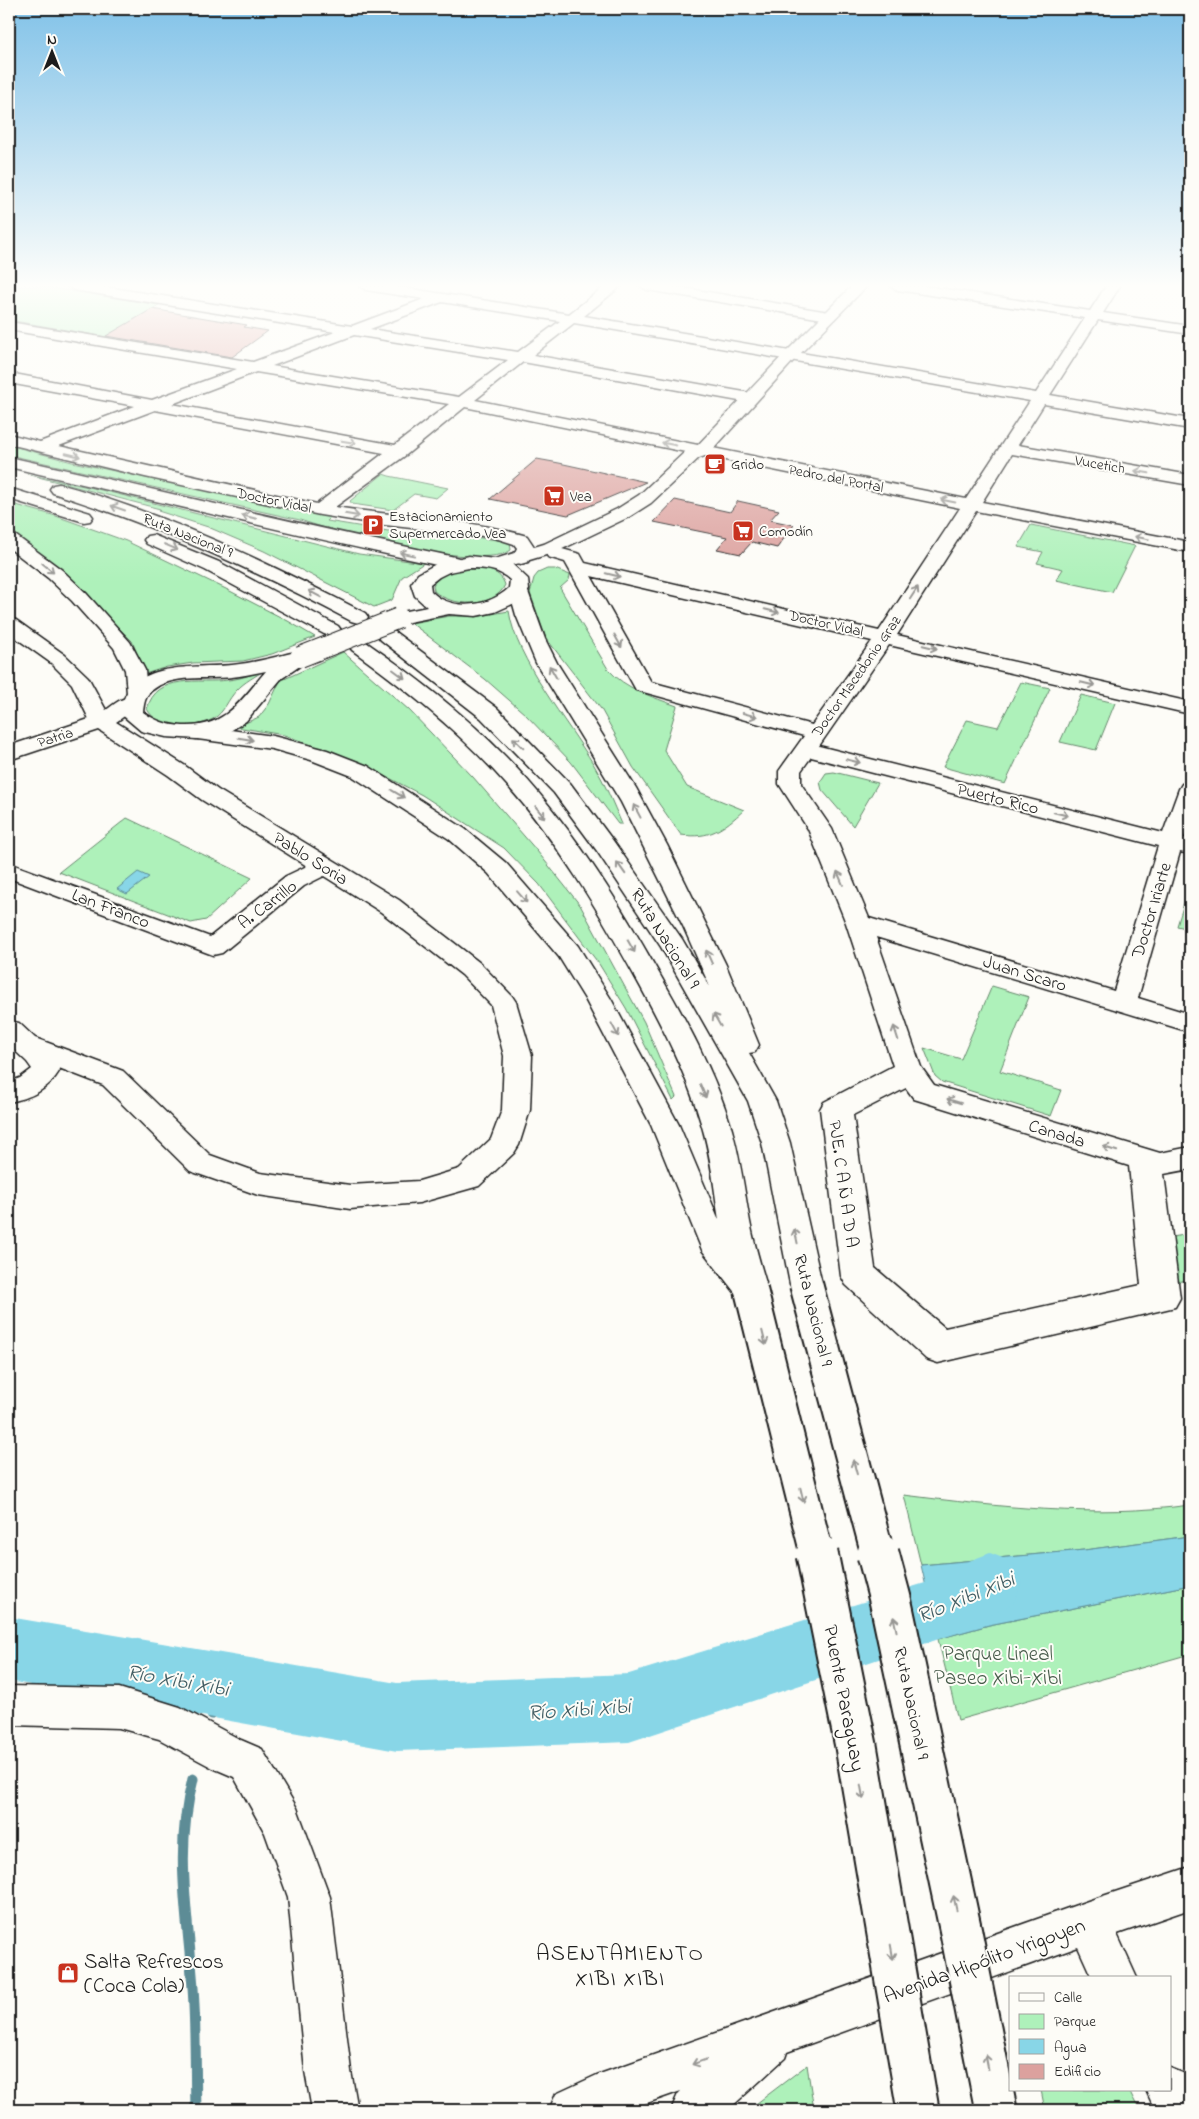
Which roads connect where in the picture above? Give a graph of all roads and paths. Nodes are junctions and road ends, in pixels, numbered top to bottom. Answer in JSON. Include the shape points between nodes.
{"nodes":[{"id":1,"x":45,"y":385,"type":"edge"},
{"id":2,"x":212,"y":385,"type":"edge"},
{"id":3,"x":359,"y":385,"type":"edge"},
{"id":4,"x":484,"y":385,"type":"edge"},
{"id":5,"x":676,"y":385,"type":"edge"},
{"id":6,"x":762,"y":385,"type":"edge"},
{"id":7,"x":957,"y":385,"type":"edge"},
{"id":8,"x":1047,"y":385,"type":"edge"},
{"id":9,"x":750,"y":398,"type":"junction"},
{"id":10,"x":1038,"y":399,"type":"junction"},
{"id":11,"x":462,"y":402,"type":"junction"},
{"id":12,"x":155,"y":406,"type":"junction"},
{"id":13,"x":1190,"y":424,"type":"edge"},
{"id":14,"x":9,"y":440,"type":"edge"},
{"id":15,"x":41,"y":447,"type":"junction"},
{"id":16,"x":1009,"y":448,"type":"junction"},
{"id":17,"x":400,"y":451,"type":"junction"},
{"id":18,"x":702,"y":451,"type":"junction"},
{"id":19,"x":9,"y":462,"type":"edge"},
{"id":20,"x":9,"y":475,"type":"edge"},
{"id":21,"x":1190,"y":480,"type":"edge"},
{"id":22,"x":9,"y":493,"type":"edge"},
{"id":23,"x":971,"y":505,"type":"junction"},
{"id":24,"x":320,"y":510,"type":"junction"},
{"id":25,"x":98,"y":521,"type":"dead end"},
{"id":26,"x":125,"y":530,"type":"dead end"},
{"id":27,"x":9,"y":539,"type":"edge"},
{"id":28,"x":1190,"y":547,"type":"edge"},
{"id":29,"x":555,"y":553,"type":"junction"},
{"id":30,"x":521,"y":558,"type":"junction"},
{"id":31,"x":455,"y":563,"type":"junction"},
{"id":32,"x":496,"y":564,"type":"junction"},
{"id":33,"x":578,"y":567,"type":"junction"},
{"id":34,"x":519,"y":584,"type":"junction"},
{"id":35,"x":421,"y":586,"type":"junction"},
{"id":36,"x":452,"y":608,"type":"junction"},
{"id":37,"x":358,"y":617,"type":"dead end"},
{"id":38,"x":9,"y":624,"type":"edge"},
{"id":39,"x":393,"y":627,"type":"junction"},
{"id":40,"x":331,"y":630,"type":"dead end"},
{"id":41,"x":885,"y":637,"type":"junction"},
{"id":42,"x":359,"y":646,"type":"dead end"},
{"id":43,"x":300,"y":657,"type":"junction"},
{"id":44,"x":134,"y":698,"type":"junction"},
{"id":45,"x":1190,"y":708,"type":"edge"},
{"id":46,"x":101,"y":722,"type":"junction"},
{"id":47,"x":166,"y":731,"type":"junction"},
{"id":48,"x":198,"y":733,"type":"junction"},
{"id":49,"x":811,"y":741,"type":"junction"},
{"id":50,"x":12,"y":751,"type":"edge"},
{"id":51,"x":1190,"y":789,"type":"edge"},
{"id":52,"x":1181,"y":845,"type":"edge"},
{"id":53,"x":324,"y":867,"type":"junction"},
{"id":54,"x":9,"y":870,"type":"edge"},
{"id":55,"x":859,"y":923,"type":"junction"},
{"id":56,"x":213,"y":947,"type":"joint"},
{"id":57,"x":1123,"y":1003,"type":"junction"},
{"id":58,"x":1190,"y":1023,"type":"edge"},
{"id":59,"x":18,"y":1038,"type":"edge"},
{"id":60,"x":9,"y":1092,"type":"edge"},
{"id":61,"x":924,"y":1092,"type":"joint"},
{"id":62,"x":762,"y":1101,"type":"junction"},
{"id":63,"x":1190,"y":1158,"type":"edge"},
{"id":64,"x":1148,"y":1165,"type":"joint"},
{"id":65,"x":751,"y":1290,"type":"junction"},
{"id":66,"x":9,"y":1705,"type":"edge"},
{"id":67,"x":1190,"y":1888,"type":"edge"},
{"id":68,"x":1088,"y":1922,"type":"junction"},
{"id":69,"x":1114,"y":1976,"type":"edge"},
{"id":70,"x":778,"y":2034,"type":"junction"},
{"id":71,"x":1170,"y":2092,"type":"edge"},
{"id":72,"x":335,"y":2110,"type":"edge"},
{"id":73,"x":572,"y":2110,"type":"edge"},
{"id":74,"x":694,"y":2110,"type":"edge"},
{"id":75,"x":918,"y":2110,"type":"edge"},
{"id":76,"x":996,"y":2110,"type":"edge"},
{"id":77,"x":1179,"y":2110,"type":"edge"}],
"edges":[{"from":1,"to":12,"type":"main road"},
{"from":2,"to":12,"type":"main road"},
{"from":3,"to":11,"type":"main road","name":"Pedro del Portal"},
{"from":4,"to":11,"type":"main road"},
{"from":5,"to":9,"type":"main road"},
{"from":6,"to":9,"type":"main road"},
{"from":7,"to":10,"type":"main road"},
{"from":8,"to":10,"type":"main road","name":"Doctor Macedonio Graz"},
{"from":9,"to":18,"type":"main road"},
{"from":10,"to":13,"type":"main road"},
{"from":10,"to":16,"type":"main road","name":"Doctor Macedonio Graz"},
{"from":11,"to":17,"type":"main road"},
{"from":18,"to":11,"type":"main road","name":"Pedro del Portal","one_way":true},
{"from":12,"to":15,"type":"main road"},
{"from":12,"to":17,"type":"main road","one_way":true},
{"from":14,"to":15,"type":"main road","name":"Doctor Vidal"},
{"from":15,"to":24,"type":"main road","name":"Doctor Vidal","one_way":true},
{"from":21,"to":16,"type":"main road","name":"Vucetich","one_way":true},
{"from":16,"to":23,"type":"main road","name":"Doctor Macedonio Graz"},
{"from":17,"to":24,"type":"main road"},
{"from":23,"to":18,"type":"main road","name":"Pedro del Portal","one_way":true},
{"from":18,"to":29,"type":"main road","via":[[703,456],[660,500]]},
{"from":18,"to":30,"type":"main road","via":[[693,454],[645,500],[550,548]]},
{"from":31,"to":19,"type":"main road","one_way":true},
{"from":37,"to":20,"type":"main road","name":"Ruta Nacional 9","one_way":true,"via":[[235,554],[185,533],[119,508]]},
{"from":22,"to":25,"type":"main road"},
{"from":28,"to":23,"type":"main road","name":"Pedro del Portal","one_way":true},
{"from":41,"to":23,"type":"main road","name":"Doctor Macedonio Graz","one_way":true},
{"from":24,"to":30,"type":"main road","name":"Doctor Vidal","one_way":true,"via":[[376,520],[494,532],[520,540],[526,548]]},
{"from":26,"to":40,"type":"main road","name":"Ruta Nacional 9","one_way":true,"via":[[212,566]]},
{"from":27,"to":44,"type":"main road","one_way":true,"via":[[79,597],[123,646],[135,670]]},
{"from":29,"to":33,"type":"main road","name":"Doctor Vidal","via":[[573,558]]},
{"from":29,"to":34,"type":"main road"},
{"from":30,"to":32,"type":"main road"},
{"from":31,"to":32,"type":"main road"},
{"from":31,"to":35,"type":"main road","via":[[431,572]]},
{"from":32,"to":34,"type":"main road","via":[[515,573]]},
{"from":33,"to":41,"type":"main road","name":"Doctor Vidal","one_way":true},
{"from":33,"to":49,"type":"main road","name":"Puerto Rico","one_way":true,"via":[[643,686]]},
{"from":34,"to":36,"type":"main road","via":[[505,602],[494,606]]},
{"from":62,"to":34,"type":"main road","one_way":true,"via":[[734,1013],[701,938],[618,775],[534,640]]},
{"from":35,"to":36,"type":"main road","via":[[429,600]]},
{"from":35,"to":39,"type":"main road"},
{"from":36,"to":39,"type":"main road"},
{"from":38,"to":46,"type":"main road","via":[[58,659],[81,681]]},
{"from":39,"to":43,"type":"main road","bridge":true},
{"from":62,"to":39,"type":"main road","name":"Ruta Nacional 9","one_way":true,"via":[[673,945],[562,788],[489,713]]},
{"from":41,"to":45,"type":"main road","name":"Doctor Vidal","one_way":true},
{"from":41,"to":49,"type":"main road","name":"Doctor Macedonio Graz"},
{"from":42,"to":65,"type":"main road","name":"Ruta Nacional 9","one_way":true,"via":[[429,699],[514,779],[565,843],[612,911],[679,1036],[712,1111]]},
{"from":43,"to":44,"type":"main road","name":"Patria","via":[[230,671],[162,677],[150,682]]},
{"from":43,"to":48,"type":"main road","via":[[274,675],[238,716],[219,728]]},
{"from":44,"to":46,"type":"main road","name":"Patria"},
{"from":44,"to":47,"type":"main road","via":[[132,714],[149,726]]},
{"from":46,"to":47,"type":"main road"},
{"from":46,"to":50,"type":"main road","name":"Patria"},
{"from":46,"to":53,"type":"main road","name":"Pablo Soria"},
{"from":47,"to":48,"type":"main road"},
{"from":48,"to":65,"type":"main road","one_way":true,"via":[[273,743],[319,755],[360,771],[457,834],[497,868],[569,952],[598,999],[665,1125],[713,1241]]},
{"from":49,"to":52,"type":"main road","name":"Puerto Rico","one_way":true},
{"from":55,"to":49,"type":"main road","name":"Doctor Macedonio Graz","one_way":true,"via":[[820,830],[790,784],[790,771]]},
{"from":51,"to":52,"type":"main road","name":"Doctor Iriarte"},
{"from":52,"to":57,"type":"main road","name":"Doctor Iriarte"},
{"from":53,"to":56,"type":"main road","name":"A. Carrillo","via":[[295,881]]},
{"from":53,"to":59,"type":"main road","name":"Pablo Soria","via":[[390,906],[471,969],[502,1002],[518,1056],[516,1110],[504,1145],[469,1178],[419,1192],[350,1197],[258,1184],[200,1163],[113,1078]]},
{"from":54,"to":56,"type":"main road","name":"Lan Franco"},
{"from":55,"to":57,"type":"main road","name":"Juan Scaro"},
{"from":61,"to":55,"type":"main road","name":"Doctor Macedonio Graz","one_way":true,"via":[[908,1070]]},
{"from":57,"to":58,"type":"main road","name":"Juan Scaro"},
{"from":59,"to":60,"type":"main road","via":[[37,1055],[46,1070],[30,1086]]},
{"from":63,"to":61,"type":"main road","name":"Canada","one_way":true,"via":[[1160,1164]]},
{"from":76,"to":62,"type":"main road","name":"Ruta Nacional 9","one_way":true,"bridge":true,"via":[[890,1599],[806,1284],[776,1143]]},
{"from":64,"to":64,"type":"main road","name":"PJE. C A Ñ A D A","via":[[1164,1298],[938,1349],[857,1276],[834,1109],[904,1072],[907,1075],[838,1110],[860,1274],[940,1343],[1158,1294],[1144,1165]]},
{"from":65,"to":75,"type":"main road","name":"Puente Paraguay","one_way":true,"bridge":true,"via":[[832,1625]]},
{"from":66,"to":72,"type":"main road","via":[[119,1708],[166,1721],[248,1763],[282,1823],[310,1897]]},
{"from":67,"to":68,"type":"main road","name":"Avenida Hipólito Yrigoyen"},
{"from":68,"to":69,"type":"main road"},
{"from":68,"to":70,"type":"main road","name":"Avenida Hipólito Yrigoyen"},
{"from":70,"to":73,"type":"main road","name":"Avenida Hipólito Yrigoyen","one_way":true,"via":[[597,2098]]},
{"from":70,"to":74,"type":"main road"},
{"from":71,"to":77,"type":"main road"}]}
